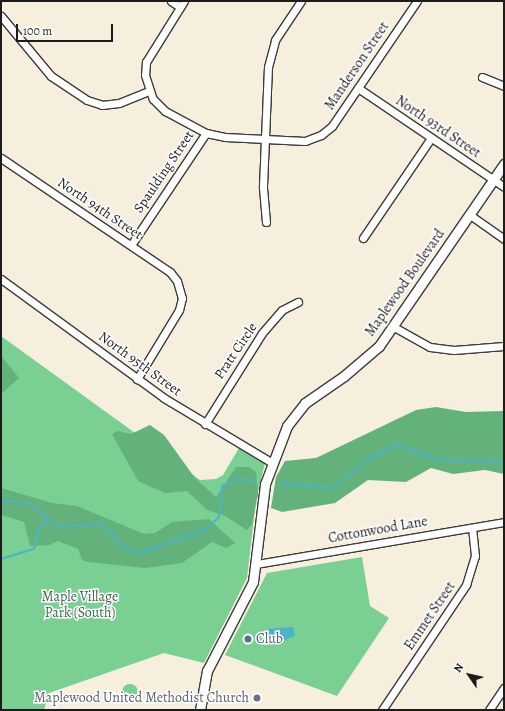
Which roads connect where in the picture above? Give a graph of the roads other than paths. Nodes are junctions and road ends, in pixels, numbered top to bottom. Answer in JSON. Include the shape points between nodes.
{"nodes":[{"id":1,"x":171,"y":1,"type":"edge"},
{"id":2,"x":301,"y":1,"type":"edge"},
{"id":3,"x":417,"y":1,"type":"edge"},
{"id":4,"x":182,"y":4,"type":"edge"},
{"id":5,"x":1,"y":16,"type":"edge"},
{"id":6,"x":482,"y":77,"type":"dead end"},
{"id":7,"x":504,"y":86,"type":"edge"},
{"id":8,"x":358,"y":88,"type":"junction"},
{"id":9,"x":148,"y":91,"type":"junction"},
{"id":10,"x":206,"y":133,"type":"junction"},
{"id":11,"x":431,"y":138,"type":"junction"},
{"id":12,"x":265,"y":139,"type":"junction"},
{"id":13,"x":1,"y":158,"type":"edge"},
{"id":14,"x":504,"y":164,"type":"edge"},
{"id":15,"x":493,"y":180,"type":"junction"},
{"id":16,"x":504,"y":187,"type":"edge"},
{"id":17,"x":470,"y":215,"type":"junction"},
{"id":18,"x":266,"y":222,"type":"dead end"},
{"id":19,"x":363,"y":238,"type":"dead end"},
{"id":20,"x":504,"y":239,"type":"edge"},
{"id":21,"x":131,"y":245,"type":"junction"},
{"id":22,"x":1,"y":279,"type":"edge"},
{"id":23,"x":298,"y":302,"type":"dead end"},
{"id":24,"x":394,"y":327,"type":"junction"},
{"id":25,"x":504,"y":346,"type":"edge"},
{"id":26,"x":137,"y":379,"type":"junction"},
{"id":27,"x":205,"y":424,"type":"junction"},
{"id":28,"x":271,"y":462,"type":"junction"},
{"id":29,"x":504,"y":522,"type":"edge"},
{"id":30,"x":472,"y":528,"type":"junction"},
{"id":31,"x":256,"y":564,"type":"junction"},
{"id":32,"x":504,"y":688,"type":"edge"},
{"id":33,"x":200,"y":710,"type":"edge"},
{"id":34,"x":382,"y":710,"type":"edge"},
{"id":35,"x":490,"y":710,"type":"edge"}],
"edges":[{"from":1,"to":4,"type":"street"},
{"from":2,"to":12,"type":"street","via":[[271,52]]},
{"from":3,"to":8,"type":"street","name":"Manderson Street"},
{"from":4,"to":9,"type":"street","via":[[147,58],[145,75]]},
{"from":5,"to":9,"type":"street","via":[[51,76],[87,100],[102,105],[119,103]]},
{"from":6,"to":7,"type":"street"},
{"from":8,"to":11,"type":"street","name":"North 93rd Street"},
{"from":8,"to":12,"type":"street","name":"Manderson Street","via":[[332,126],[314,139]]},
{"from":9,"to":10,"type":"street","via":[[165,111]]},
{"from":10,"to":12,"type":"street"},
{"from":10,"to":21,"type":"street","name":"Spaulding Street"},
{"from":11,"to":15,"type":"street","name":"North 93rd Street"},
{"from":11,"to":19,"type":"street"},
{"from":12,"to":18,"type":"street"},
{"from":13,"to":21,"type":"street","name":"North 94th Street"},
{"from":14,"to":15,"type":"street","name":"Maplewood Boulevard"},
{"from":15,"to":16,"type":"street","name":"North 93rd Street"},
{"from":15,"to":17,"type":"street","name":"Maplewood Boulevard"},
{"from":17,"to":20,"type":"street"},
{"from":17,"to":24,"type":"street","name":"Maplewood Boulevard"},
{"from":21,"to":26,"type":"street","name":"North 94th Street","via":[[170,272],[180,286],[179,310]]},
{"from":22,"to":26,"type":"street","name":"North 95th Street"},
{"from":23,"to":27,"type":"street","name":"Pratt Circle","via":[[282,310],[262,333]]},
{"from":24,"to":25,"type":"street","via":[[420,343],[443,349]]},
{"from":24,"to":28,"type":"street","name":"Maplewood Boulevard","via":[[362,363],[300,408]]},
{"from":26,"to":27,"type":"street","name":"North 95th Street"},
{"from":27,"to":28,"type":"street","name":"North 95th Street"},
{"from":28,"to":31,"type":"street","name":"Maplewood Boulevard","via":[[262,498]]},
{"from":29,"to":30,"type":"street","name":"Cottonwood Lane"},
{"from":30,"to":31,"type":"street","name":"Cottonwood Lane"},
{"from":30,"to":34,"type":"street","name":"Emmet Street","via":[[475,556],[466,585]]},
{"from":31,"to":33,"type":"street","name":"Maplewood Boulevard","via":[[249,592],[207,671]]},
{"from":32,"to":35,"type":"street"}]}
